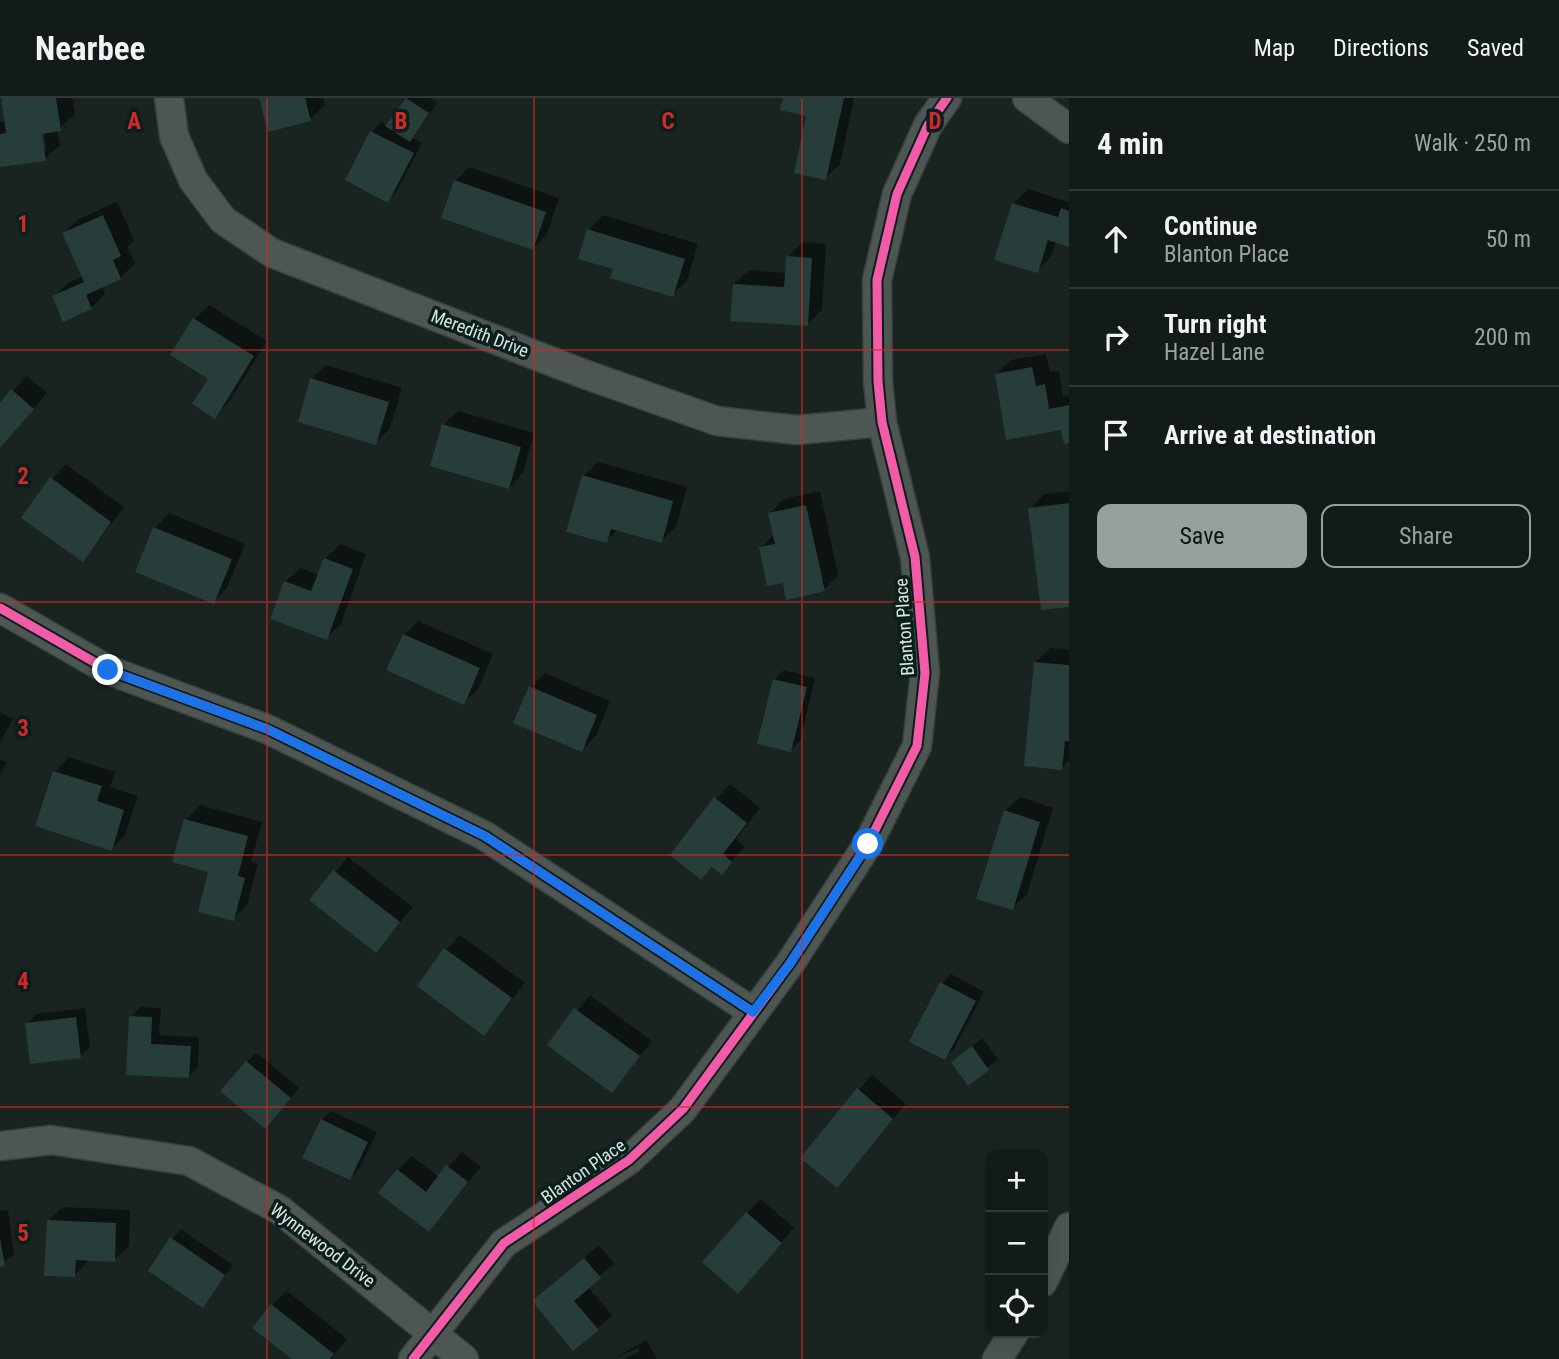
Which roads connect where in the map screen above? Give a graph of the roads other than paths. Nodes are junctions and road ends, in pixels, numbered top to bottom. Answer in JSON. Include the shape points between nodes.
{"nodes":[{"id":1,"x":169,"y":98,"type":"edge"},
{"id":2,"x":947,"y":98,"type":"edge"},
{"id":3,"x":1027,"y":98,"type":"edge"},
{"id":4,"x":1069,"y":129,"type":"edge"},
{"id":5,"x":882,"y":422,"type":"junction"},
{"id":6,"x":0,"y":608,"type":"edge"},
{"id":7,"x":753,"y":1012,"type":"junction"},
{"id":8,"x":0,"y":1146,"type":"edge"},
{"id":9,"x":1069,"y":1227,"type":"edge"},
{"id":10,"x":1046,"y":1275,"type":"edge"},
{"id":11,"x":435,"y":1333,"type":"junction"},
{"id":12,"x":1011,"y":1338,"type":"edge"},
{"id":13,"x":413,"y":1359,"type":"edge"},
{"id":14,"x":464,"y":1359,"type":"edge"},
{"id":15,"x":997,"y":1359,"type":"edge"}],
"edges":[{"from":1,"to":5,"type":"street","name":"Meredith Drive","via":[[174,136],[193,180],[223,220],[272,253],[717,421],[797,430]]},
{"from":2,"to":5,"type":"street","name":"Blanton Place","via":[[928,125],[897,194],[877,281]]},
{"from":3,"to":4,"type":"street"},
{"from":5,"to":7,"type":"street","name":"Blanton Place","via":[[915,557],[925,673],[917,746],[868,844]]},
{"from":6,"to":7,"type":"street","via":[[108,670],[267,729],[485,836]]},
{"from":7,"to":11,"type":"street","name":"Blanton Place","via":[[683,1109],[629,1160],[504,1243]]},
{"from":8,"to":11,"type":"street","name":"Wynnewood Drive","via":[[51,1140],[189,1161],[280,1210]]},
{"from":9,"to":10,"type":"street"},
{"from":11,"to":13,"type":"street","name":"Blanton Place"},
{"from":11,"to":14,"type":"street","name":"Wynnewood Drive"},
{"from":12,"to":15,"type":"street"}]}
